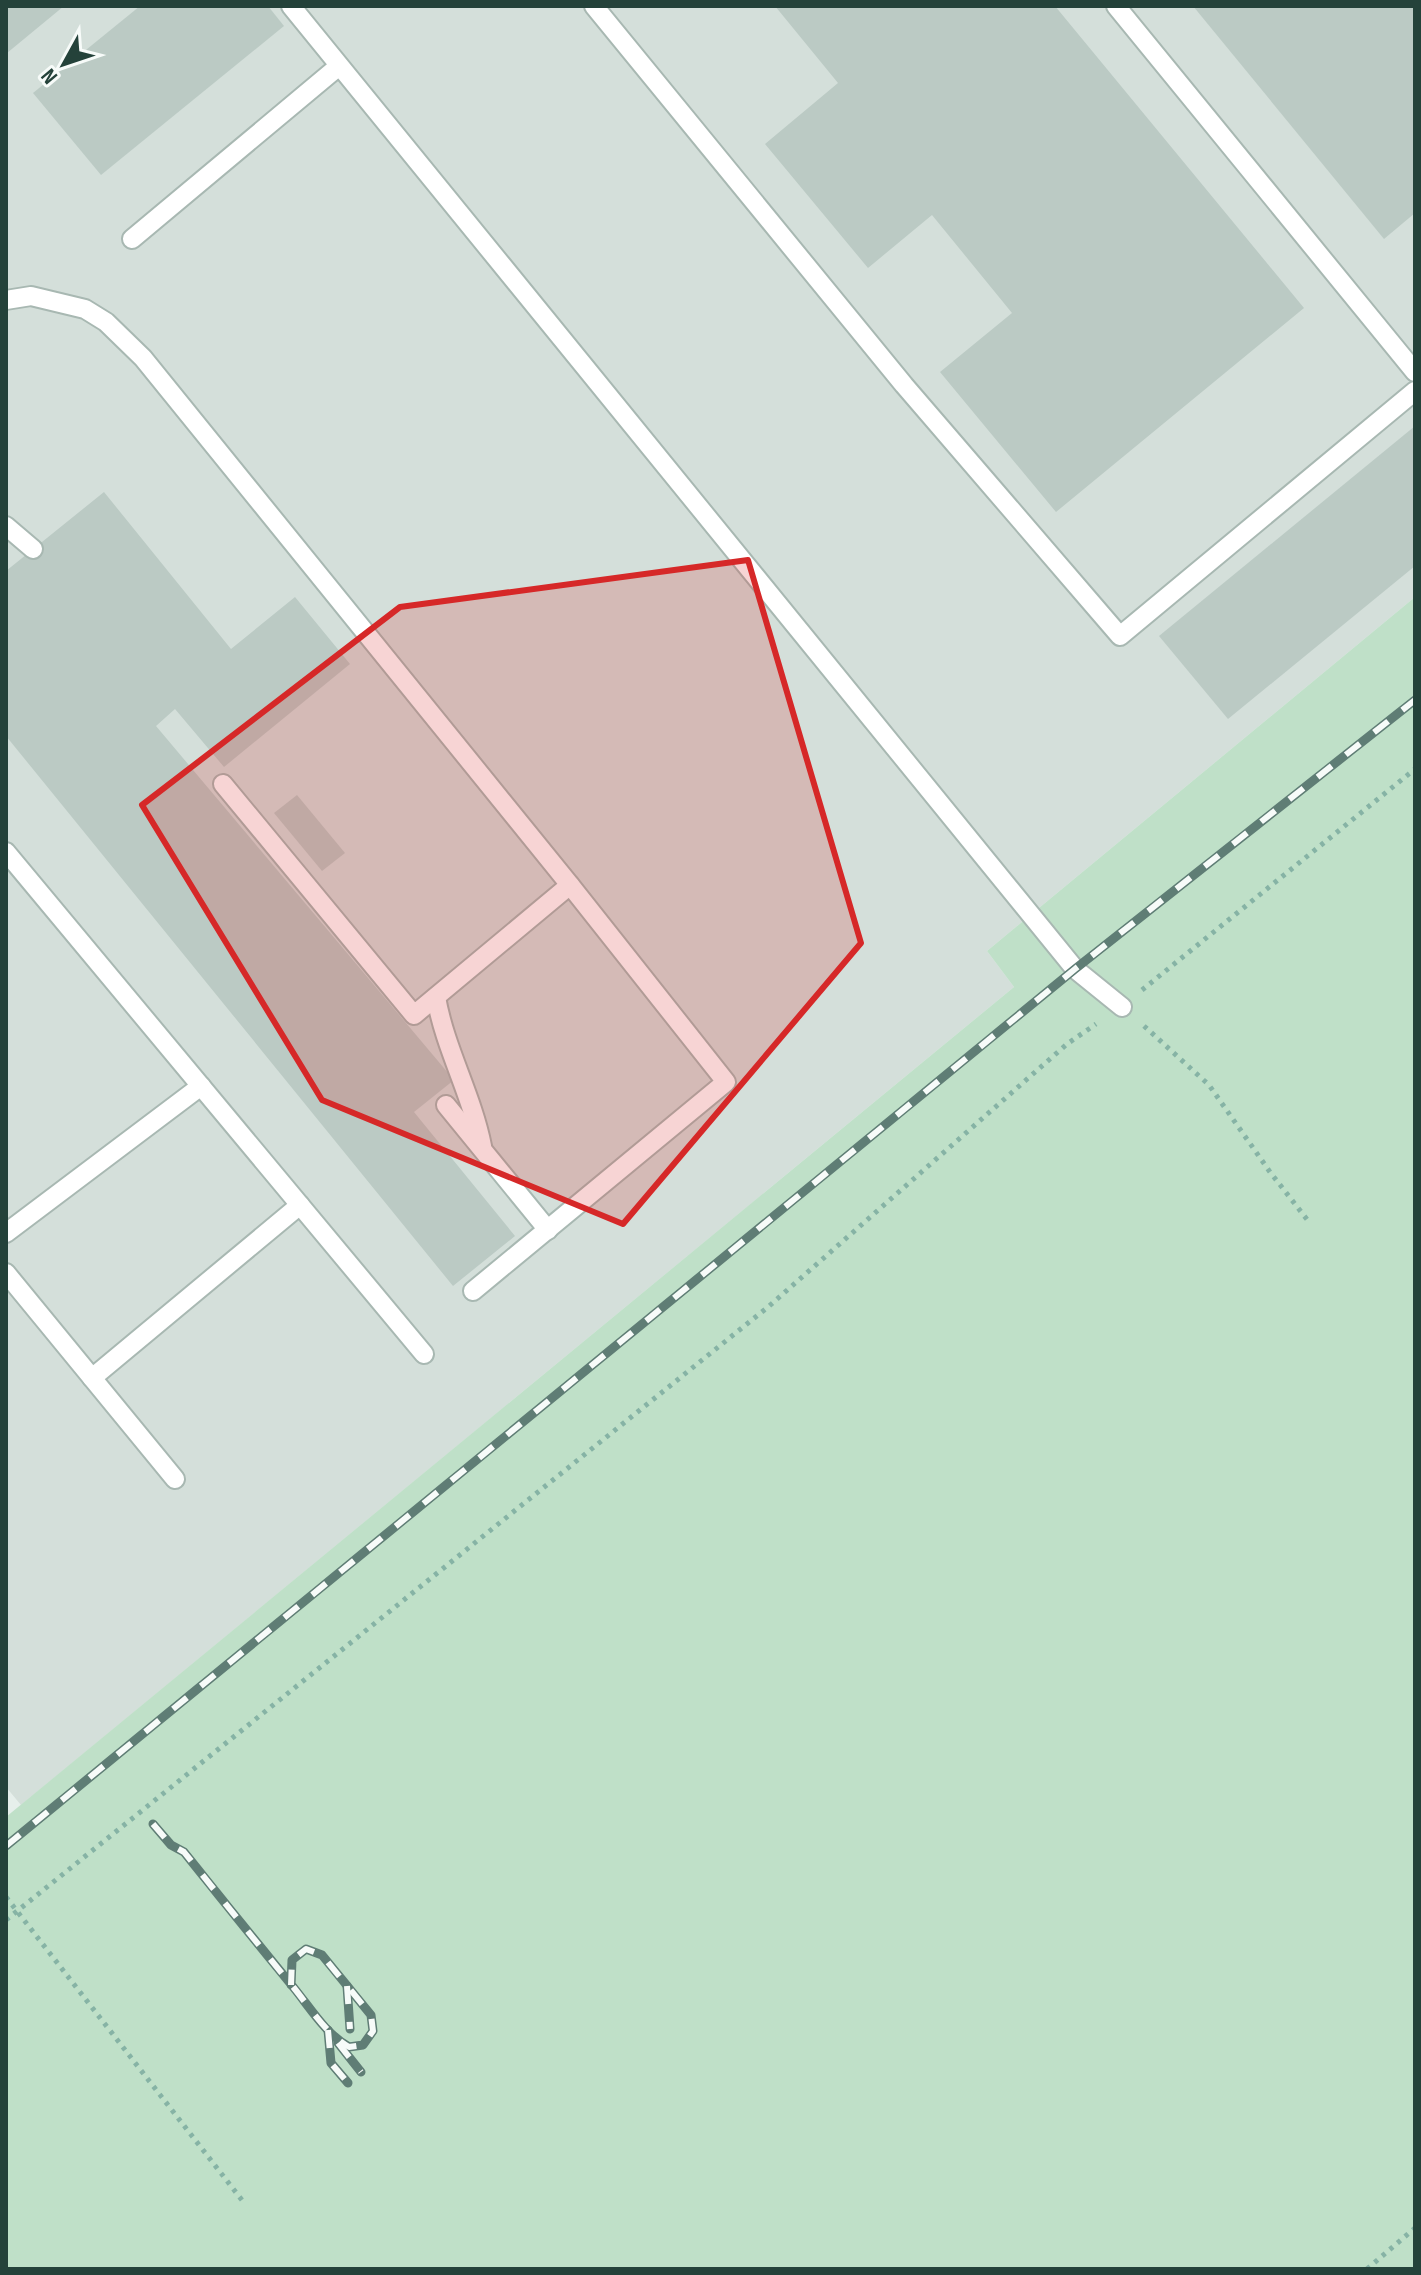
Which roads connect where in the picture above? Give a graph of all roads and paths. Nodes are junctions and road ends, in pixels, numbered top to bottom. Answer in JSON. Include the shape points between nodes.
{"nodes":[{"id":1,"x":291,"y":6,"type":"edge"},
{"id":2,"x":594,"y":6,"type":"edge"},
{"id":3,"x":1116,"y":6,"type":"edge"},
{"id":4,"x":339,"y":66,"type":"junction"},
{"id":5,"x":132,"y":239,"type":"dead end"},
{"id":6,"x":6,"y":300,"type":"edge"},
{"id":7,"x":1415,"y":372,"type":"edge"},
{"id":8,"x":1415,"y":391,"type":"edge"},
{"id":9,"x":6,"y":526,"type":"edge"},
{"id":10,"x":33,"y":549,"type":"dead end"},
{"id":11,"x":1415,"y":769,"type":"edge"},
{"id":12,"x":223,"y":784,"type":"dead end"},
{"id":13,"x":6,"y":852,"type":"edge"},
{"id":14,"x":570,"y":885,"type":"junction"},
{"id":15,"x":436,"y":997,"type":"junction"},
{"id":16,"x":1122,"y":1007,"type":"junction"},
{"id":17,"x":201,"y":1086,"type":"junction"},
{"id":18,"x":446,"y":1105,"type":"dead end"},
{"id":19,"x":482,"y":1149,"type":"junction"},
{"id":20,"x":300,"y":1205,"type":"junction"},
{"id":21,"x":1309,"y":1222,"type":"dead end"},
{"id":22,"x":548,"y":1230,"type":"junction"},
{"id":23,"x":6,"y":1233,"type":"edge"},
{"id":24,"x":6,"y":1273,"type":"edge"},
{"id":25,"x":473,"y":1291,"type":"dead end"},
{"id":26,"x":424,"y":1354,"type":"dead end"},
{"id":27,"x":92,"y":1378,"type":"junction"},
{"id":28,"x":175,"y":1479,"type":"dead end"},
{"id":29,"x":6,"y":1897,"type":"edge"},
{"id":30,"x":17,"y":1911,"type":"junction"},
{"id":31,"x":6,"y":1920,"type":"edge"},
{"id":32,"x":245,"y":2204,"type":"dead end"},
{"id":33,"x":1415,"y":2228,"type":"edge"},
{"id":34,"x":1367,"y":2269,"type":"edge"}],
"edges":[{"from":1,"to":4,"type":"lane"},
{"from":2,"to":8,"type":"lane","via":[[904,385],[1120,636]]},
{"from":3,"to":7,"type":"lane"},
{"from":4,"to":5,"type":"lane"},
{"from":4,"to":16,"type":"lane","via":[[1075,969]]},
{"from":6,"to":14,"type":"lane","via":[[31,296],[85,309],[143,358]]},
{"from":9,"to":10,"type":"lane"},
{"from":11,"to":16,"type":"path"},
{"from":12,"to":15,"type":"lane","via":[[414,1015]]},
{"from":13,"to":17,"type":"lane"},
{"from":14,"to":15,"type":"lane"},
{"from":14,"to":22,"type":"lane","via":[[726,1082]]},
{"from":15,"to":19,"type":"lane","via":[[442,1031],[475,1115]]},
{"from":16,"to":21,"type":"path","via":[[1209,1085]]},
{"from":16,"to":30,"type":"path","via":[[1067,1044],[755,1317]]},
{"from":17,"to":20,"type":"lane"},
{"from":17,"to":23,"type":"lane"},
{"from":18,"to":19,"type":"lane"},
{"from":19,"to":22,"type":"lane"},
{"from":20,"to":26,"type":"lane"},
{"from":20,"to":27,"type":"lane"},
{"from":22,"to":25,"type":"lane"},
{"from":24,"to":27,"type":"lane"},
{"from":27,"to":28,"type":"lane"},
{"from":29,"to":30,"type":"path"},
{"from":30,"to":31,"type":"path"},
{"from":30,"to":32,"type":"path"},
{"from":33,"to":34,"type":"path"}]}
